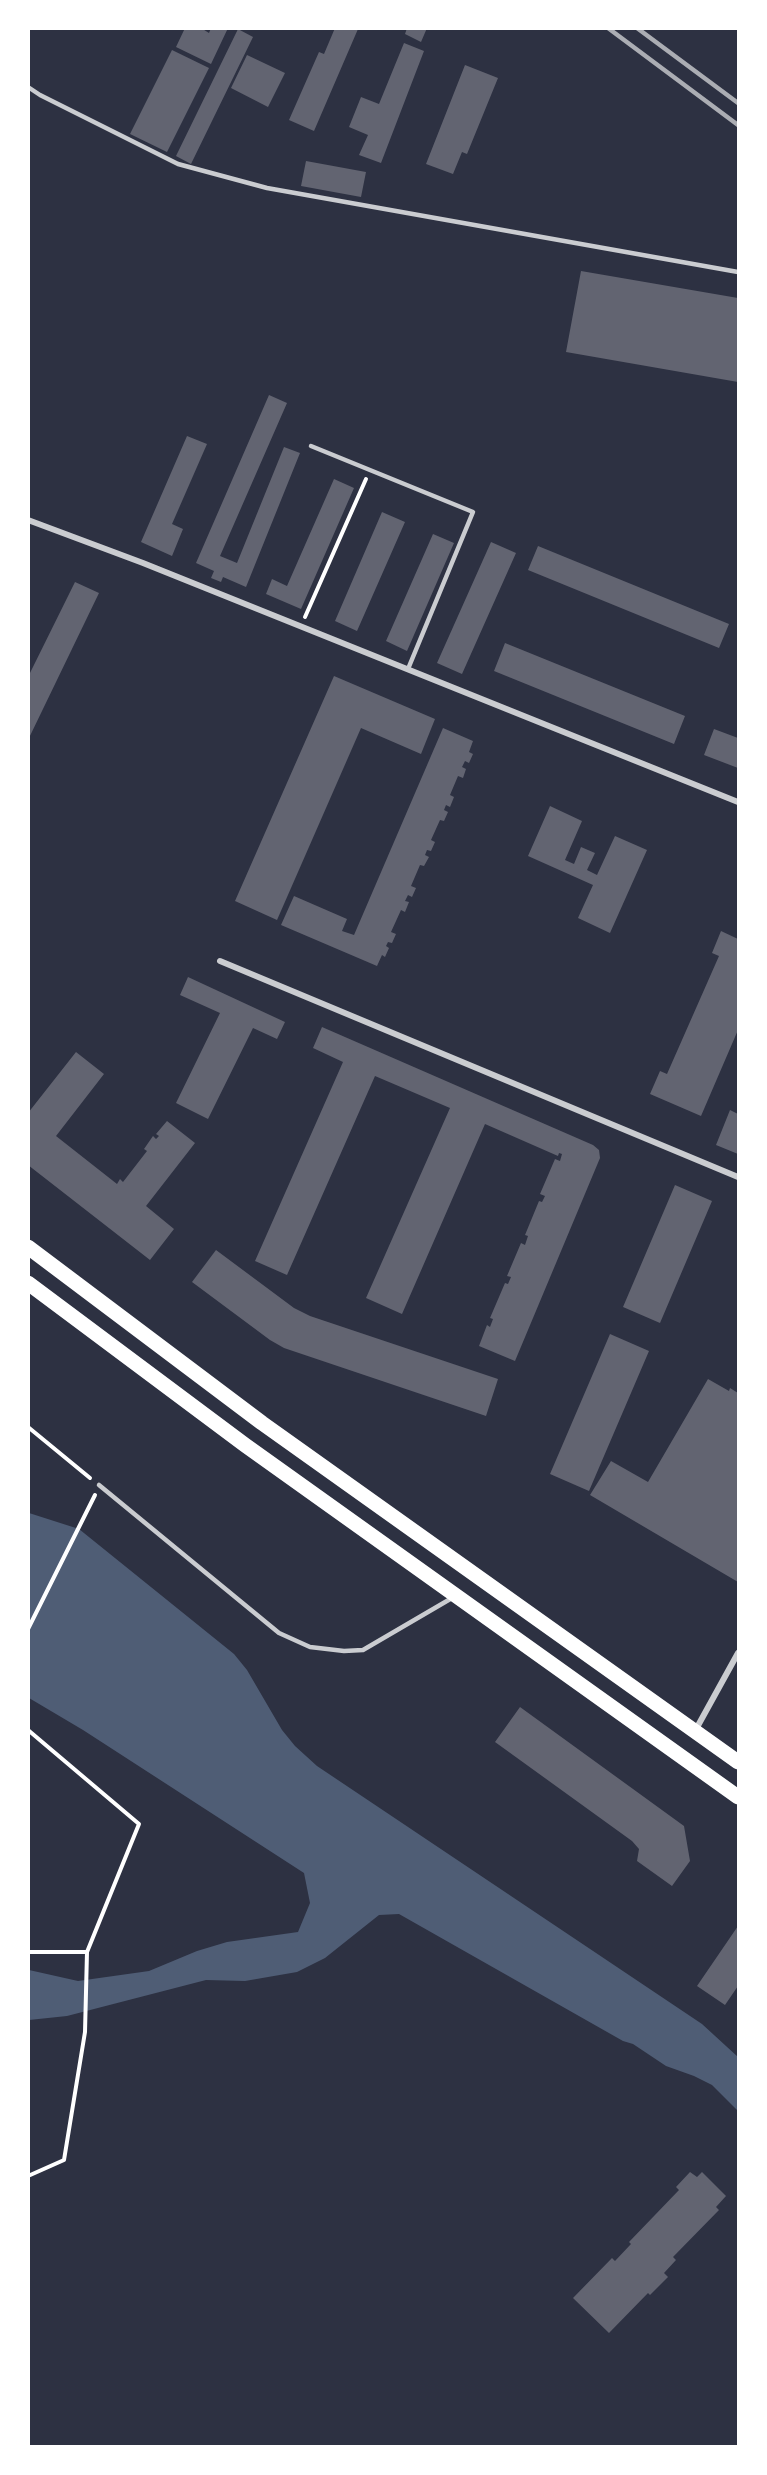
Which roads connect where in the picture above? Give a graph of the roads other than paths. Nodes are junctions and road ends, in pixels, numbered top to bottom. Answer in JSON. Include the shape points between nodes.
{"nodes":[{"id":1,"x":28,"y":87,"type":"edge"},
{"id":2,"x":738,"y":272,"type":"edge"},
{"id":3,"x":311,"y":446,"type":"dead end"},
{"id":4,"x":28,"y":520,"type":"edge"},
{"id":5,"x":408,"y":669,"type":"junction"},
{"id":6,"x":738,"y":802,"type":"edge"},
{"id":7,"x":220,"y":961,"type":"dead end"},
{"id":8,"x":738,"y":1177,"type":"edge"},
{"id":9,"x":28,"y":1247,"type":"edge"},
{"id":10,"x":28,"y":1282,"type":"edge"},
{"id":11,"x":99,"y":1485,"type":"road end"},
{"id":12,"x":457,"y":1596,"type":"junction"},
{"id":13,"x":738,"y":1653,"type":"edge"},
{"id":14,"x":694,"y":1731,"type":"junction"},
{"id":15,"x":738,"y":1762,"type":"edge"},
{"id":16,"x":738,"y":1797,"type":"edge"}],
"edges":[{"from":1,"to":2,"type":"lane","via":[[178,164],[267,188]]},
{"from":3,"to":5,"type":"lane","via":[[473,512]]},
{"from":4,"to":5,"type":"street"},
{"from":5,"to":6,"type":"street"},
{"from":7,"to":8,"type":"street"},
{"from":9,"to":14,"type":"main road","via":[[262,1423]]},
{"from":10,"to":12,"type":"main road","via":[[245,1445]]},
{"from":11,"to":12,"type":"lane","via":[[279,1633],[310,1647],[344,1652],[363,1650]]},
{"from":12,"to":16,"type":"main road"},
{"from":13,"to":14,"type":"street"},
{"from":14,"to":15,"type":"main road"}]}
